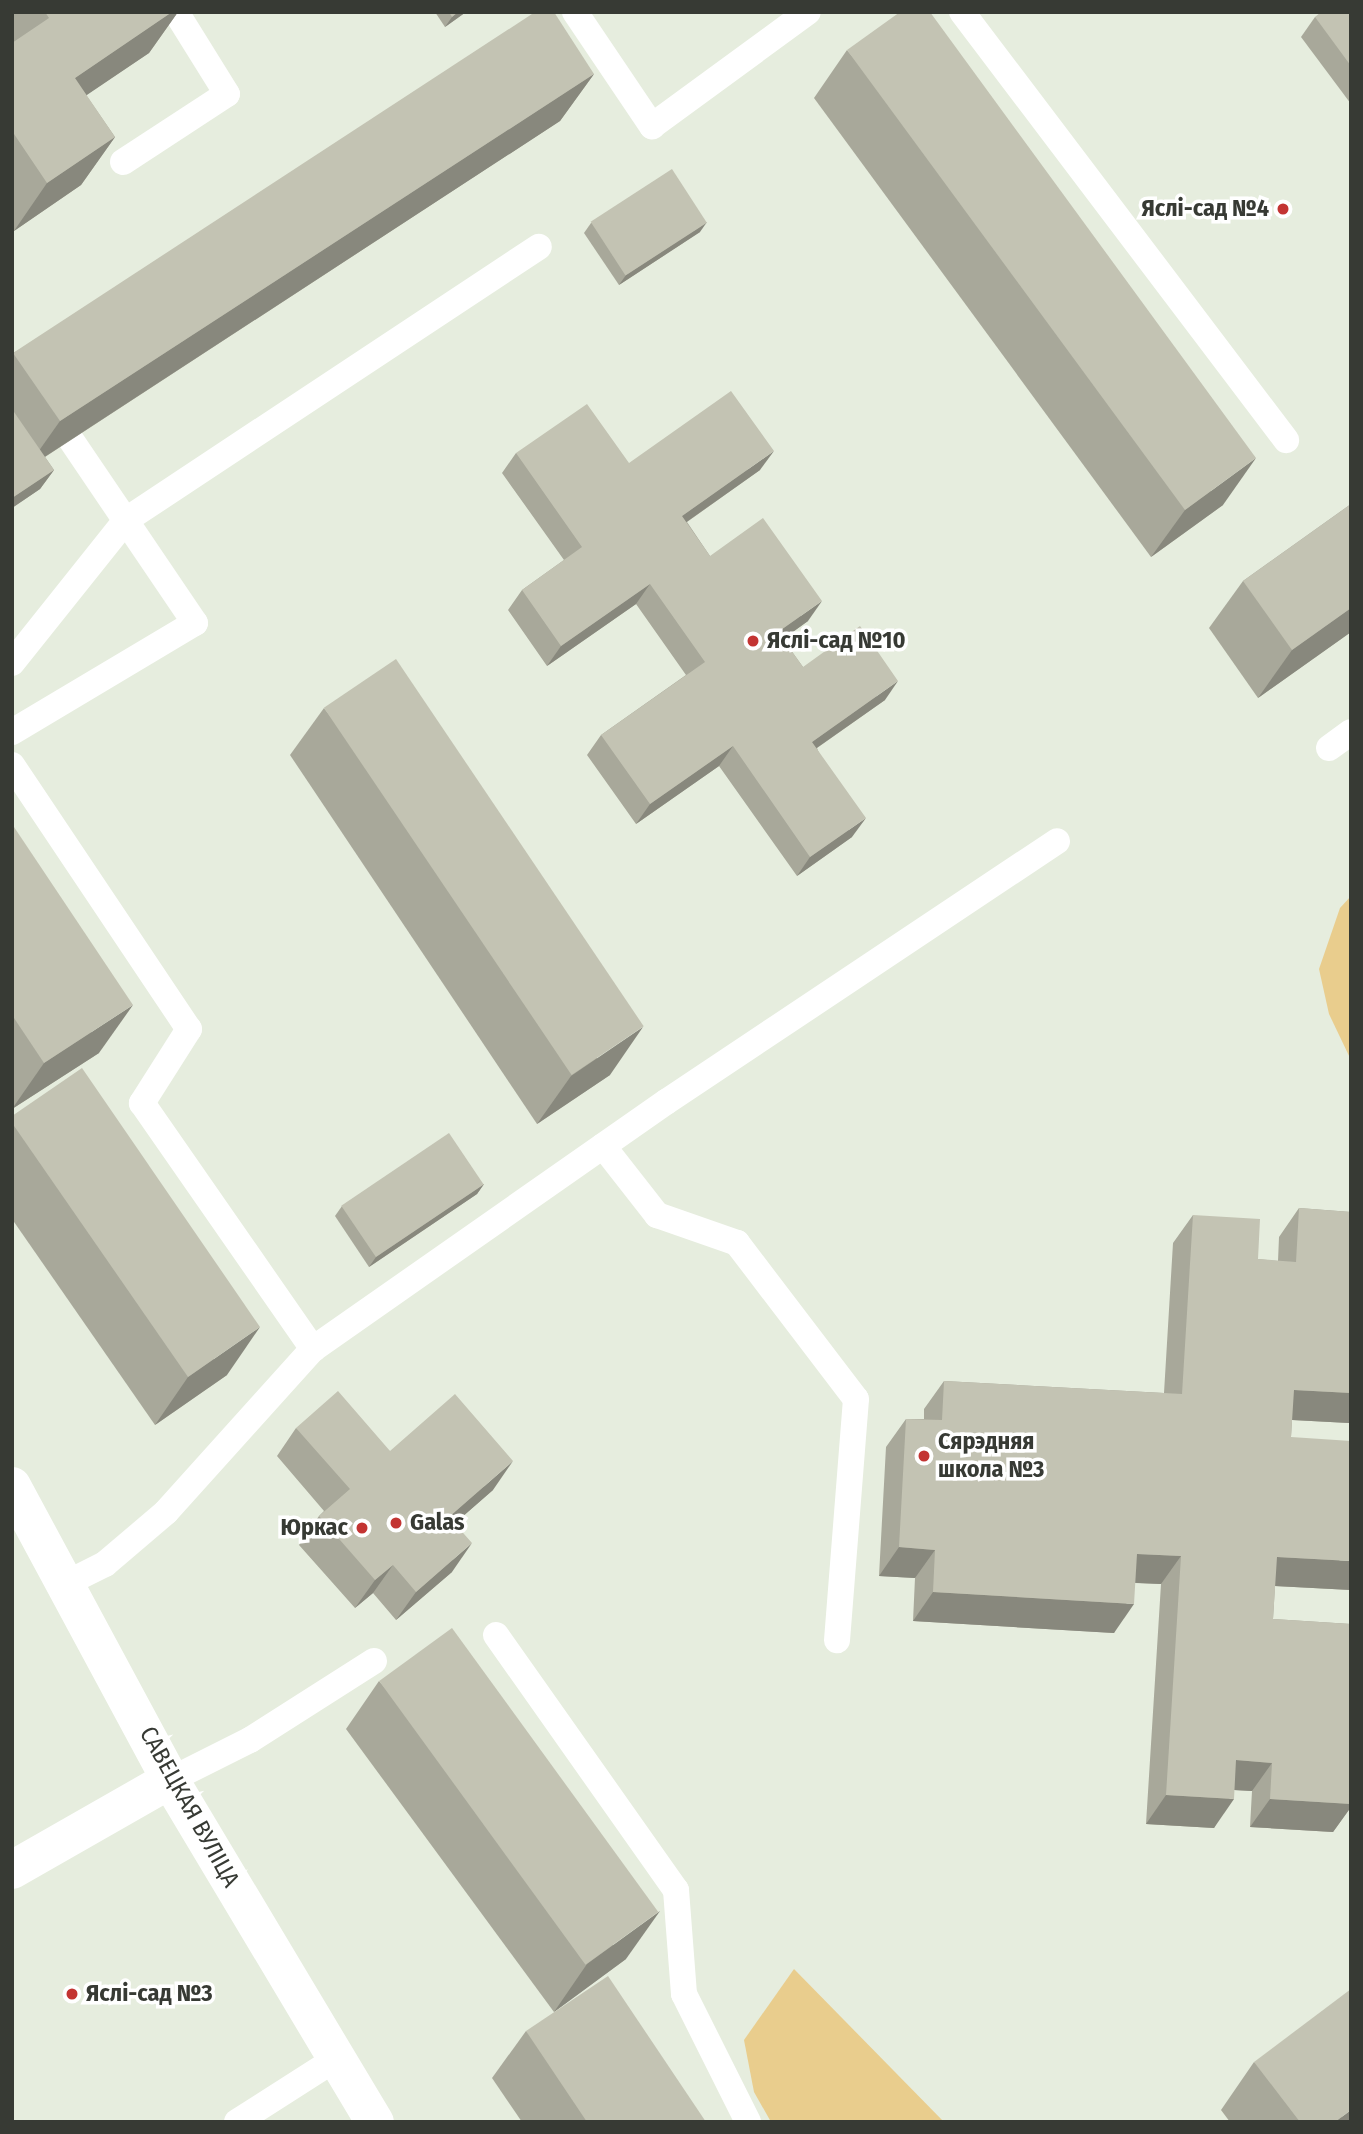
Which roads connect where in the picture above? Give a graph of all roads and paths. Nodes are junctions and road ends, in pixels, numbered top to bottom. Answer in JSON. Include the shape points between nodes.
{"nodes":[{"id":1,"x":176,"y":12,"type":"edge"},
{"id":2,"x":575,"y":12,"type":"edge"},
{"id":3,"x":808,"y":12,"type":"edge"},
{"id":4,"x":962,"y":12,"type":"edge"},
{"id":5,"x":123,"y":162,"type":"dead end"},
{"id":6,"x":539,"y":247,"type":"dead end"},
{"id":7,"x":71,"y":440,"type":"edge"},
{"id":8,"x":1286,"y":440,"type":"dead end"},
{"id":9,"x":126,"y":520,"type":"junction"},
{"id":10,"x":12,"y":663,"type":"edge"},
{"id":11,"x":12,"y":732,"type":"edge"},
{"id":12,"x":1351,"y":733,"type":"edge"},
{"id":13,"x":1329,"y":748,"type":"dead end"},
{"id":14,"x":12,"y":765,"type":"edge"},
{"id":15,"x":1058,"y":841,"type":"dead end"},
{"id":16,"x":603,"y":1146,"type":"junction"},
{"id":17,"x":313,"y":1349,"type":"junction"},
{"id":18,"x":12,"y":1486,"type":"edge"},
{"id":19,"x":65,"y":1584,"type":"junction"},
{"id":20,"x":496,"y":1635,"type":"dead end"},
{"id":21,"x":837,"y":1640,"type":"dead end"},
{"id":22,"x":374,"y":1661,"type":"dead end"},
{"id":23,"x":170,"y":1780,"type":"junction"},
{"id":24,"x":12,"y":1870,"type":"edge"},
{"id":25,"x":337,"y":2058,"type":"junction"},
{"id":26,"x":237,"y":2122,"type":"edge"},
{"id":27,"x":375,"y":2122,"type":"edge"},
{"id":28,"x":748,"y":2122,"type":"edge"}],
"edges":[{"from":1,"to":5,"type":"lane","via":[[227,94]]},
{"from":2,"to":3,"type":"lane","via":[[652,126]]},
{"from":4,"to":8,"type":"lane"},
{"from":6,"to":9,"type":"lane"},
{"from":7,"to":9,"type":"lane"},
{"from":9,"to":10,"type":"lane"},
{"from":9,"to":11,"type":"lane","via":[[195,622]]},
{"from":12,"to":13,"type":"lane"},
{"from":14,"to":17,"type":"lane","via":[[189,1029],[142,1103]]},
{"from":15,"to":16,"type":"lane"},
{"from":16,"to":17,"type":"lane"},
{"from":16,"to":21,"type":"lane","via":[[657,1215],[737,1243],[856,1399]]},
{"from":17,"to":19,"type":"lane","via":[[166,1512],[105,1564]]},
{"from":18,"to":19,"type":"street","name":"САВЕЦКАЯ ВУЛІЦА"},
{"from":19,"to":23,"type":"street","name":"САВЕЦКАЯ ВУЛІЦА"},
{"from":20,"to":28,"type":"lane","via":[[676,1890],[684,1994]]},
{"from":22,"to":23,"type":"lane","via":[[250,1740]]},
{"from":23,"to":24,"type":"street"},
{"from":23,"to":25,"type":"street","name":"САВЕЦКАЯ ВУЛІЦА"},
{"from":25,"to":26,"type":"lane"},
{"from":25,"to":27,"type":"street","name":"САВЕЦКАЯ ВУЛІЦА"}]}
